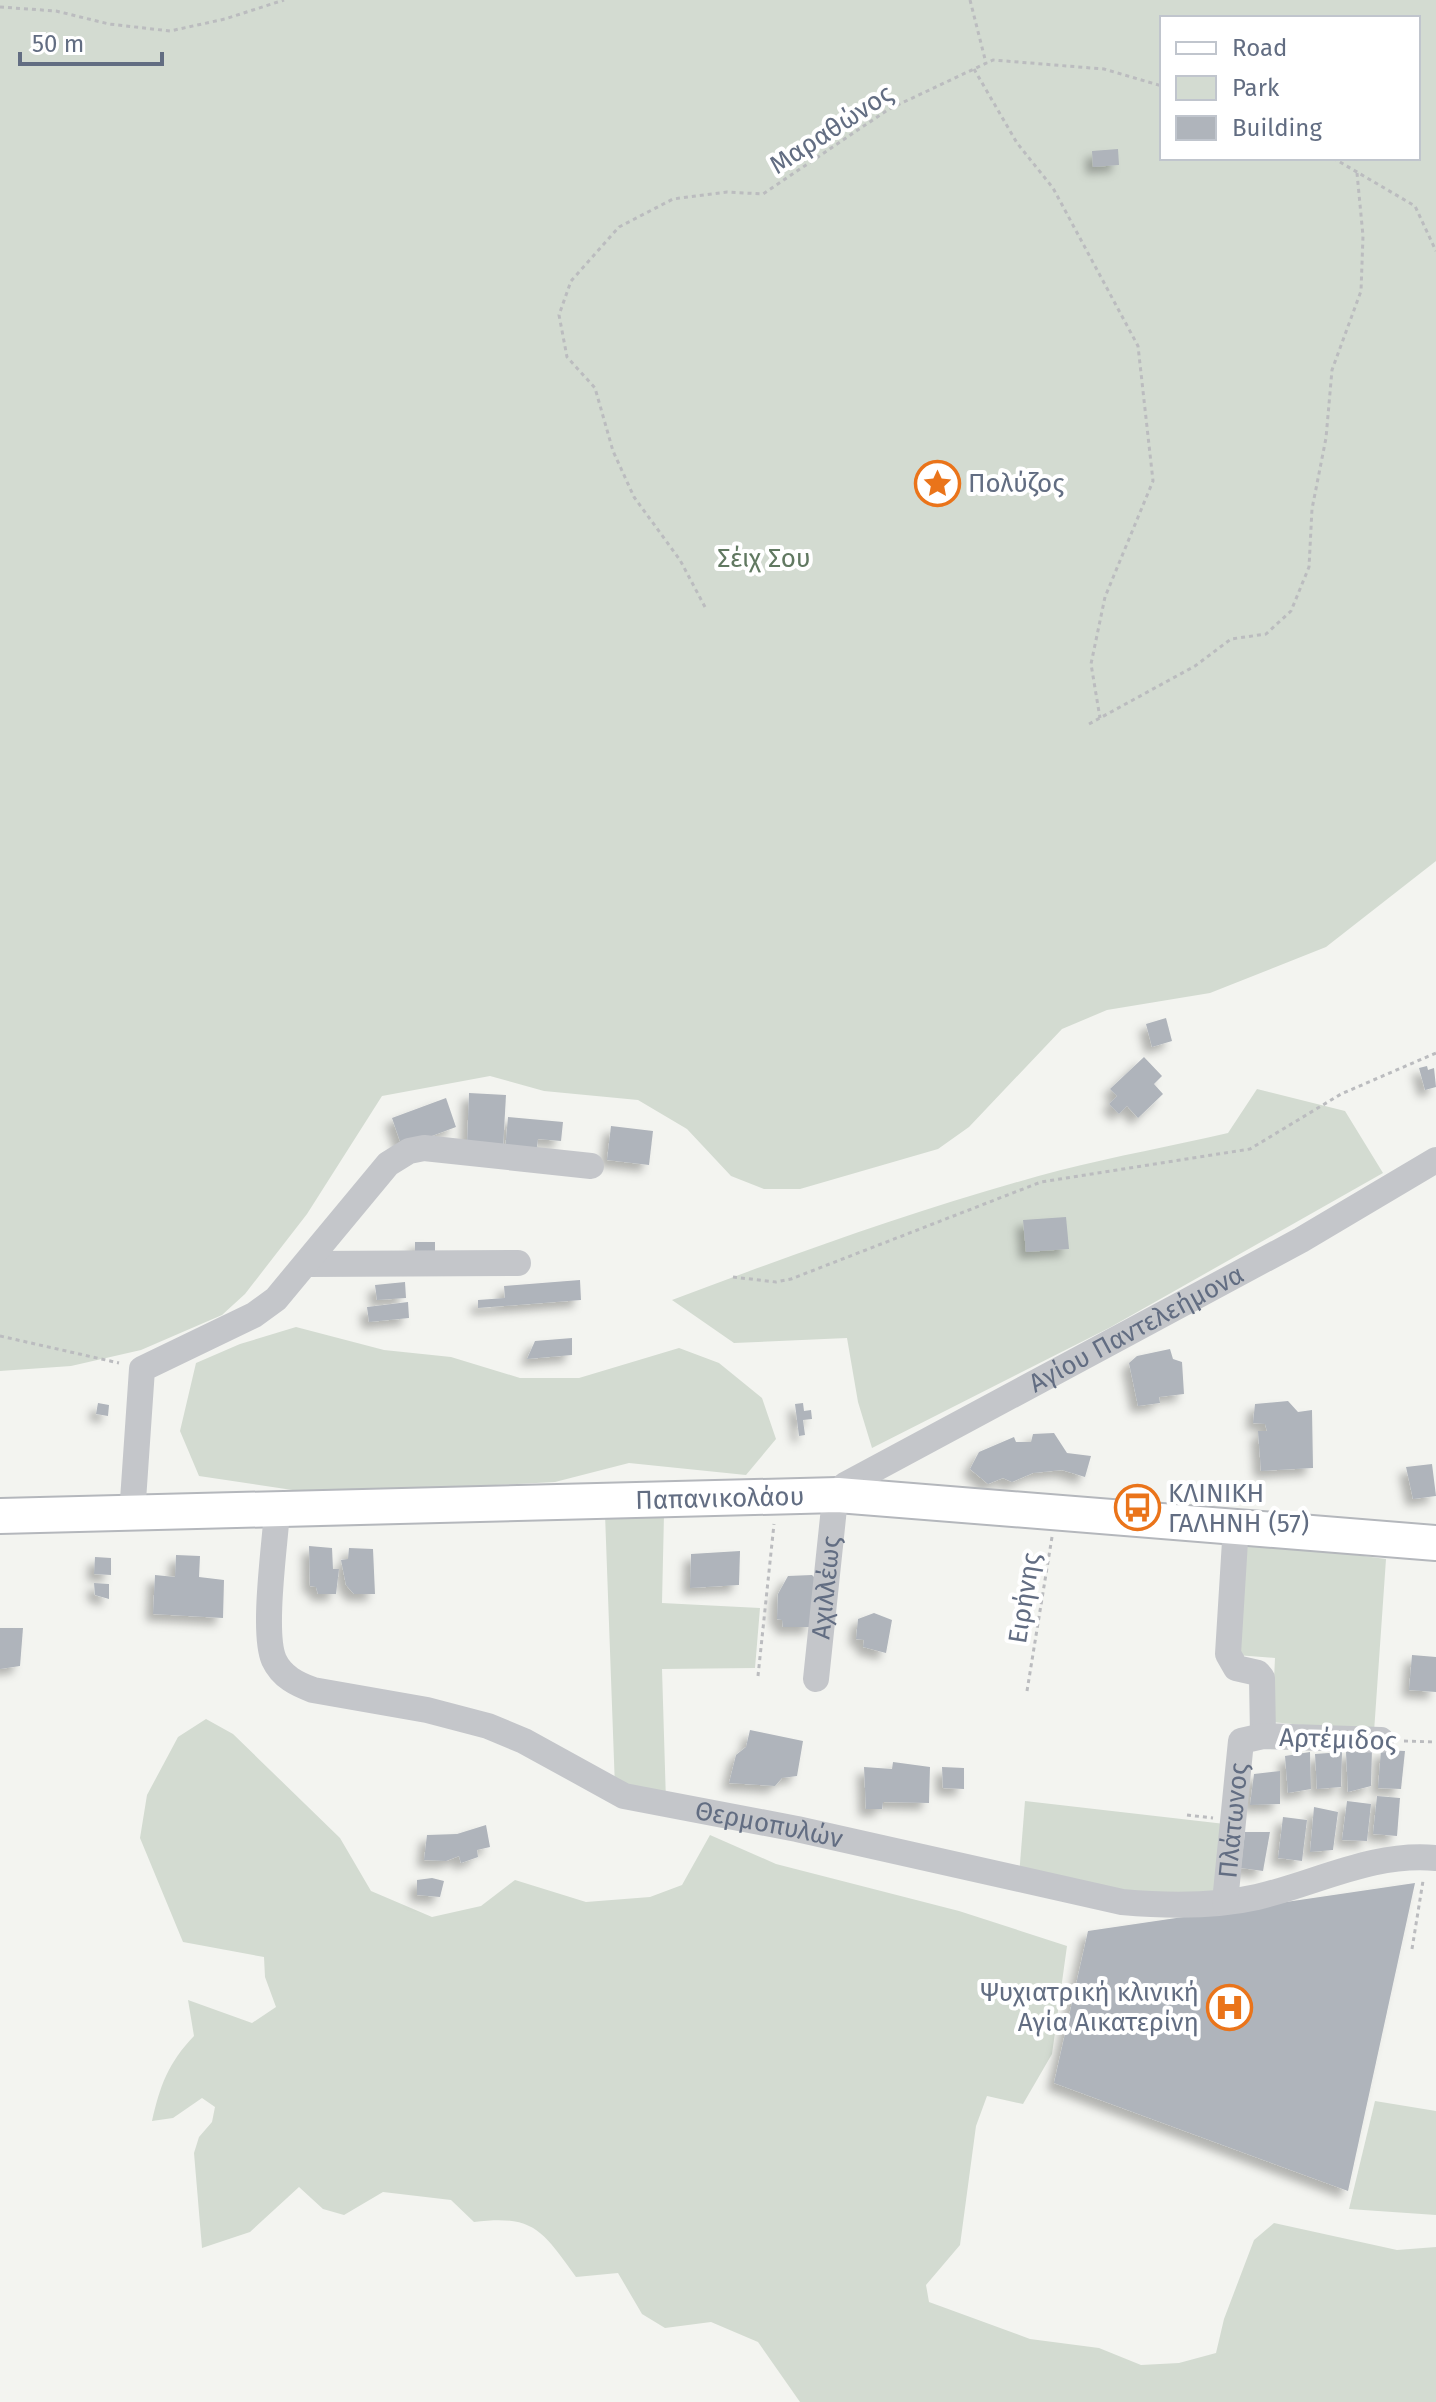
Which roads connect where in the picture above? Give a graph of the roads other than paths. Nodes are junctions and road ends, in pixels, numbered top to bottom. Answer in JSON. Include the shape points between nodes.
{"nodes":[{"id":1,"x":1436,"y":1160,"type":"edge"},
{"id":2,"x":591,"y":1166,"type":"dead end"},
{"id":3,"x":518,"y":1263,"type":"dead end"},
{"id":4,"x":308,"y":1264,"type":"junction"},
{"id":5,"x":838,"y":1495,"type":"junction"},
{"id":6,"x":277,"y":1511,"type":"junction"},
{"id":7,"x":132,"y":1515,"type":"junction"},
{"id":8,"x":0,"y":1516,"type":"edge"},
{"id":9,"x":1236,"y":1525,"type":"junction"},
{"id":10,"x":1436,"y":1543,"type":"edge"},
{"id":11,"x":816,"y":1679,"type":"dead end"},
{"id":12,"x":1252,"y":1738,"type":"junction"},
{"id":13,"x":1381,"y":1740,"type":"road end"},
{"id":14,"x":1432,"y":1858,"type":"edge"},
{"id":15,"x":1225,"y":1902,"type":"junction"}],
"edges":[{"from":1,"to":5,"type":"street","name":"Αγίου Παντελεήμονα","via":[[1301,1240],[850,1481]]},
{"from":2,"to":4,"type":"street","via":[[424,1148],[409,1151],[388,1164]]},
{"from":3,"to":4,"type":"street"},
{"from":4,"to":7,"type":"street","via":[[254,1315],[142,1369]]},
{"from":5,"to":6,"type":"main road","name":"Παπανικολάου"},
{"from":5,"to":9,"type":"main road","name":"Παπανικολάου"},
{"from":5,"to":11,"type":"street","name":"Αχιλλέως"},
{"from":6,"to":7,"type":"main road","name":"Παπανικολάου"},
{"from":6,"to":15,"type":"street","name":"Θερμοπυλών","via":[[269,1645],[282,1673],[296,1684],[488,1726],[624,1796],[1122,1902]]},
{"from":7,"to":8,"type":"main road","name":"Παπανικολάου"},
{"from":9,"to":10,"type":"main road","name":"Παπανικολάου"},
{"from":9,"to":12,"type":"street","name":"Πλάτωνος","via":[[1228,1654],[1236,1668],[1262,1678]]},
{"from":12,"to":13,"type":"street","name":"Αρτέμιδος"},
{"from":12,"to":15,"type":"street","name":"Πλάτωνος"},
{"from":14,"to":15,"type":"street","name":"Θερμοπυλών","via":[[1373,1861]]}]}
